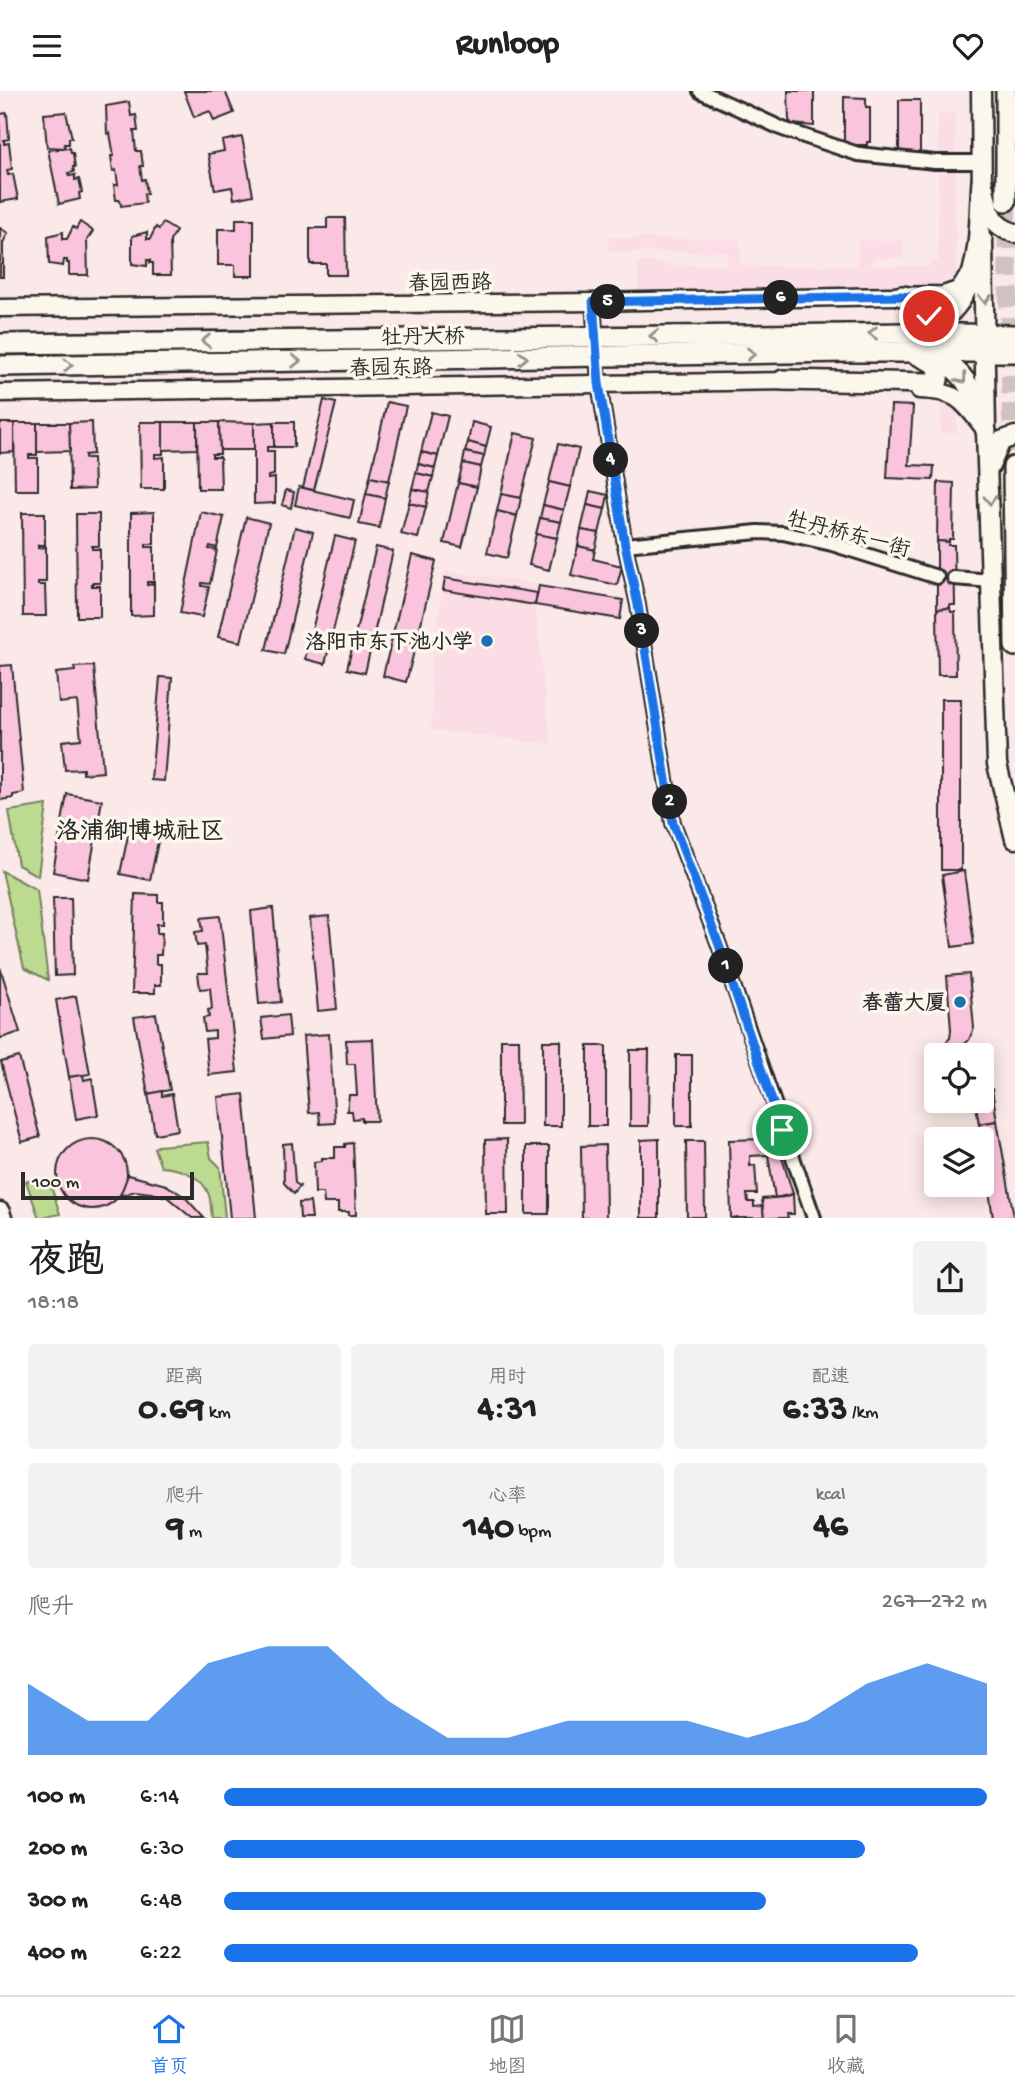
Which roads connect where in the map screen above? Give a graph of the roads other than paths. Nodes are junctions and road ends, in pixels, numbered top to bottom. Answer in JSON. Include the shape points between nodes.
{"nodes":[{"id":1,"x":700,"y":91,"type":"edge"},
{"id":2,"x":981,"y":91,"type":"edge"},
{"id":3,"x":1006,"y":91,"type":"edge"},
{"id":4,"x":982,"y":171,"type":"junction"},
{"id":5,"x":1006,"y":201,"type":"tunnel mouth"},
{"id":6,"x":1015,"y":233,"type":"edge"},
{"id":7,"x":975,"y":263,"type":"junction"},
{"id":8,"x":901,"y":296,"type":"junction"},
{"id":9,"x":593,"y":302,"type":"junction"},
{"id":10,"x":0,"y":308,"type":"edge"},
{"id":11,"x":902,"y":333,"type":"junction"},
{"id":12,"x":1015,"y":335,"type":"edge"},
{"id":13,"x":846,"y":343,"type":"junction"},
{"id":14,"x":0,"y":344,"type":"edge"},
{"id":15,"x":986,"y":344,"type":"junction"},
{"id":16,"x":912,"y":352,"type":"junction"},
{"id":17,"x":1015,"y":352,"type":"edge"},
{"id":18,"x":0,"y":366,"type":"edge"},
{"id":19,"x":783,"y":380,"type":"junction"},
{"id":20,"x":599,"y":383,"type":"junction"},
{"id":21,"x":0,"y":393,"type":"edge"},
{"id":22,"x":986,"y":431,"type":"junction"},
{"id":23,"x":1015,"y":436,"type":"edge"},
{"id":24,"x":1013,"y":467,"type":"dead end"},
{"id":25,"x":989,"y":468,"type":"junction"},
{"id":26,"x":625,"y":545,"type":"junction"},
{"id":27,"x":937,"y":577,"type":"dead end"},
{"id":28,"x":954,"y":578,"type":"dead end"},
{"id":29,"x":992,"y":581,"type":"junction"},
{"id":30,"x":1015,"y":646,"type":"edge"},
{"id":31,"x":1015,"y":839,"type":"edge"},
{"id":32,"x":0,"y":1212,"type":"edge"},
{"id":33,"x":2,"y":1218,"type":"edge"},
{"id":34,"x":814,"y":1218,"type":"edge"}],
"edges":[{"from":1,"to":4,"type":"street","via":[[783,129],[858,154]]},
{"from":2,"to":4,"type":"main road"},
{"from":3,"to":5,"type":"main road"},
{"from":4,"to":6,"type":"main road","via":[[993,220]]},
{"from":4,"to":7,"type":"main road"},
{"from":4,"to":15,"type":"main road","one_way":true},
{"from":7,"to":8,"type":"street","name":"春园西路","via":[[958,290]]},
{"from":7,"to":11,"type":"main road","via":[[958,305],[937,322]]},
{"from":8,"to":9,"type":"street","name":"春园西路"},
{"from":8,"to":11,"type":"main road","via":[[925,299],[932,310],[921,324]]},
{"from":9,"to":10,"type":"street","name":"春园西路"},
{"from":9,"to":20,"type":"street"},
{"from":11,"to":13,"type":"main road","one_way":true},
{"from":11,"to":15,"type":"main road"},
{"from":12,"to":15,"type":"main road"},
{"from":13,"to":14,"type":"main road","name":"牡丹大桥","one_way":true,"bridge":true},
{"from":13,"to":16,"type":"main road"},
{"from":18,"to":13,"type":"main road","name":"牡丹大桥","one_way":true,"bridge":true},
{"from":15,"to":16,"type":"main road"},
{"from":15,"to":17,"type":"main road"},
{"from":15,"to":22,"type":"main road"},
{"from":16,"to":19,"type":"main road","via":[[939,368],[938,380]]},
{"from":16,"to":22,"type":"main road","one_way":true,"via":[[943,360],[962,375],[977,400]]},
{"from":19,"to":20,"type":"street","name":"春园东路"},
{"from":19,"to":22,"type":"street","name":"春园东路","via":[[868,390],[941,391],[954,395]]},
{"from":20,"to":21,"type":"street","name":"春园东路"},
{"from":20,"to":26,"type":"street"},
{"from":22,"to":25,"type":"main road"},
{"from":23,"to":25,"type":"main road","via":[[1001,441]]},
{"from":24,"to":30,"type":"main road"},
{"from":25,"to":29,"type":"main road","one_way":true},
{"from":26,"to":27,"type":"street","name":"牡丹桥东一街","via":[[783,533]]},
{"from":26,"to":34,"type":"street","via":[[673,823]]},
{"from":28,"to":29,"type":"street"},
{"from":29,"to":31,"type":"main road","via":[[997,764]]},
{"from":32,"to":33,"type":"main road"}]}
